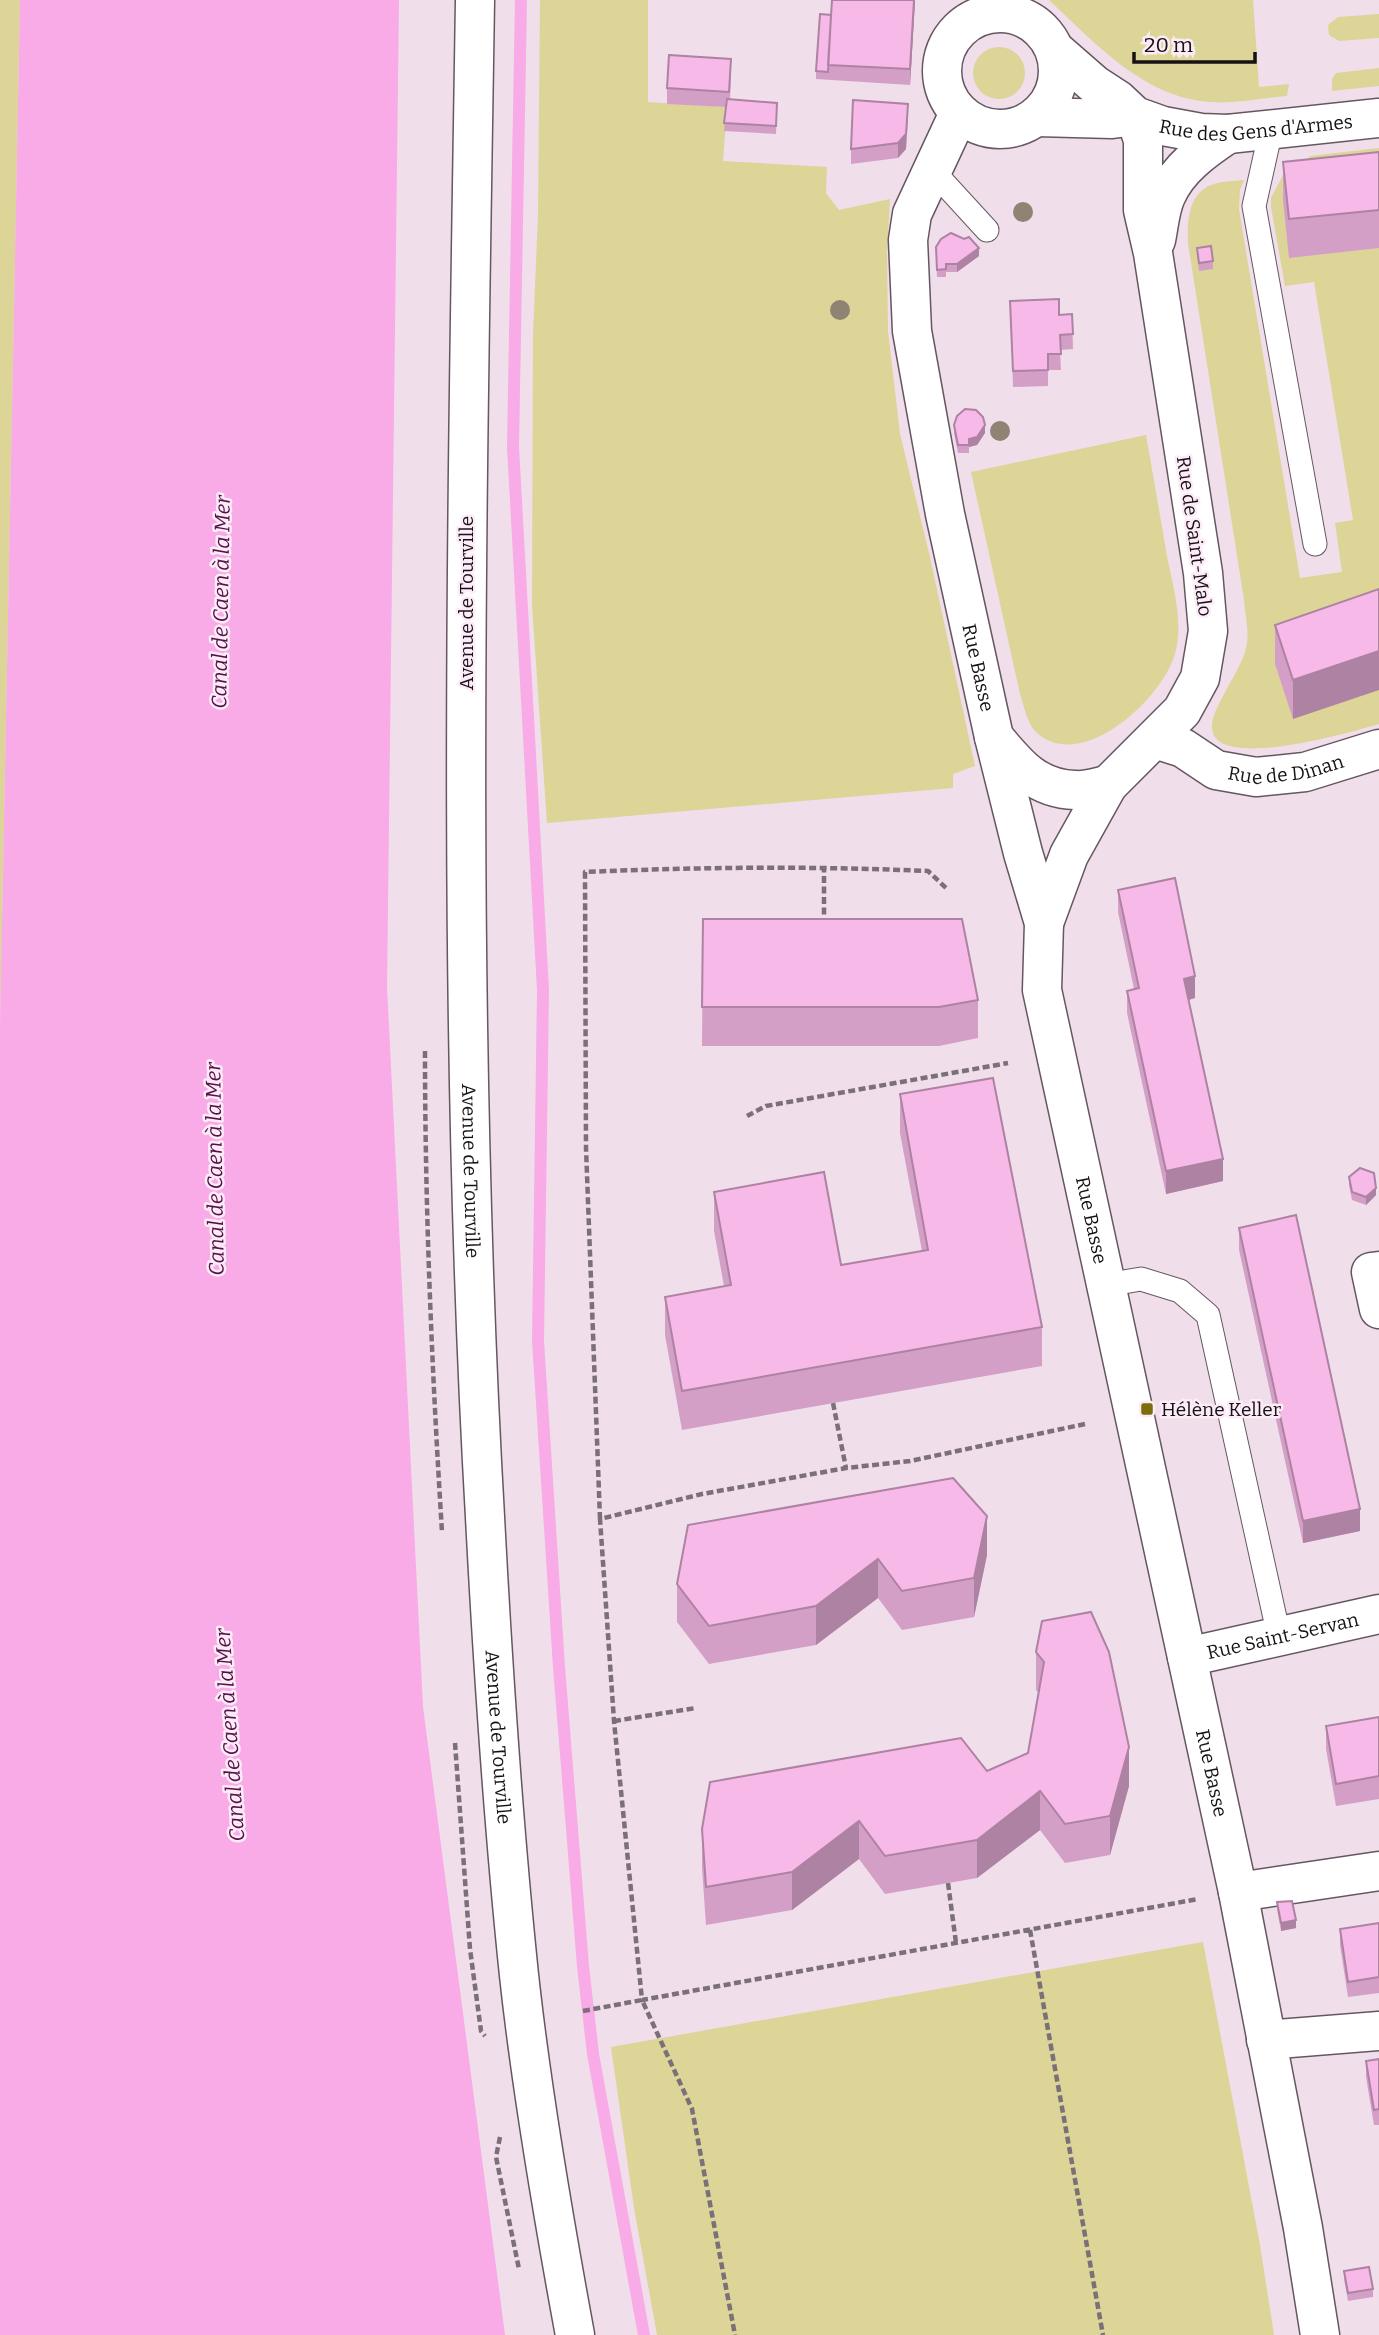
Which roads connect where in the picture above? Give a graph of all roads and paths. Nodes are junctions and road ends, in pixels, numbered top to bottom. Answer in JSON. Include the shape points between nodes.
{"nodes":[{"id":1,"x":475,"y":0,"type":"edge"},
{"id":2,"x":970,"y":10,"type":"edge"},
{"id":3,"x":1056,"y":51,"type":"junction"},
{"id":4,"x":959,"y":113,"type":"junction"},
{"id":5,"x":1135,"y":116,"type":"junction"},
{"id":6,"x":1037,"y":117,"type":"junction"},
{"id":7,"x":1379,"y":118,"type":"edge"},
{"id":8,"x":1271,"y":130,"type":"junction"},
{"id":9,"x":1228,"y":134,"type":"junction"},
{"id":10,"x":932,"y":170,"type":"junction"},
{"id":11,"x":987,"y":230,"type":"dead end"},
{"id":12,"x":1153,"y":253,"type":"junction"},
{"id":13,"x":1315,"y":544,"type":"dead end"},
{"id":14,"x":994,"y":737,"type":"junction"},
{"id":15,"x":1155,"y":739,"type":"junction"},
{"id":16,"x":1379,"y":749,"type":"edge"},
{"id":17,"x":1108,"y":785,"type":"junction"},
{"id":18,"x":824,"y":867,"type":"junction"},
{"id":19,"x":947,"y":888,"type":"dead end"},
{"id":20,"x":1044,"y":923,"type":"junction"},
{"id":21,"x":824,"y":932,"type":"edge"},
{"id":22,"x":1008,"y":1063,"type":"dead end"},
{"id":23,"x":747,"y":1116,"type":"dead end"},
{"id":24,"x":1379,"y":1271,"type":"edge"},
{"id":25,"x":1105,"y":1285,"type":"junction"},
{"id":26,"x":1379,"y":1309,"type":"edge"},
{"id":27,"x":833,"y":1403,"type":"edge"},
{"id":28,"x":1085,"y":1424,"type":"dead end"},
{"id":29,"x":846,"y":1468,"type":"junction"},
{"id":30,"x":600,"y":1519,"type":"junction"},
{"id":31,"x":1379,"y":1614,"type":"edge"},
{"id":32,"x":1279,"y":1636,"type":"junction"},
{"id":33,"x":1187,"y":1657,"type":"junction"},
{"id":34,"x":696,"y":1708,"type":"dead end"},
{"id":35,"x":614,"y":1721,"type":"junction"},
{"id":36,"x":1379,"y":1871,"type":"edge"},
{"id":37,"x":948,"y":1883,"type":"edge"},
{"id":38,"x":1238,"y":1892,"type":"junction"},
{"id":39,"x":1199,"y":1899,"type":"dead end"},
{"id":40,"x":1030,"y":1930,"type":"junction"},
{"id":41,"x":956,"y":1943,"type":"junction"},
{"id":42,"x":474,"y":1980,"type":"dead end"},
{"id":43,"x":642,"y":2000,"type":"junction"},
{"id":44,"x":583,"y":2011,"type":"dead end"},
{"id":45,"x":481,"y":2031,"type":"dead end"},
{"id":46,"x":1379,"y":2031,"type":"edge"},
{"id":47,"x":1266,"y":2040,"type":"junction"},
{"id":48,"x":498,"y":2143,"type":"dead end"},
{"id":49,"x":521,"y":2278,"type":"dead end"},
{"id":50,"x":575,"y":2335,"type":"edge"},
{"id":51,"x":735,"y":2335,"type":"edge"},
{"id":52,"x":1103,"y":2335,"type":"edge"},
{"id":53,"x":1320,"y":2335,"type":"edge"}],
"edges":[{"from":1,"to":50,"type":"street","name":"Avenue de Tourville","via":[[465,617],[475,1343],[500,1774],[519,1975]]},
{"from":2,"to":3,"type":"street","via":[[1010,13],[1030,20]]},
{"from":2,"to":4,"type":"street","via":[[947,47],[942,65],[948,99]]},
{"from":3,"to":5,"type":"street","name":"Rue des Gens d'Armes"},
{"from":3,"to":6,"type":"street","via":[[1059,76],[1052,99]]},
{"from":4,"to":6,"type":"street","via":[[977,126],[998,131],[1018,128]]},
{"from":4,"to":10,"type":"street","name":"Rue Basse"},
{"from":5,"to":6,"type":"street","name":"Rue des Gens d'Armes"},
{"from":5,"to":9,"type":"street","name":"Rue des Gens d'Armes","via":[[1163,126]]},
{"from":5,"to":12,"type":"street","name":"Rue de Saint-Malo","via":[[1143,140],[1143,210]]},
{"from":7,"to":8,"type":"street","name":"Rue des Gens d'Armes"},
{"from":8,"to":9,"type":"street","name":"Rue des Gens d'Armes"},
{"from":8,"to":13,"type":"lane","via":[[1254,206]]},
{"from":9,"to":12,"type":"street","name":"Rue de Saint-Malo","via":[[1184,168],[1166,197]]},
{"from":10,"to":11,"type":"lane"},
{"from":10,"to":14,"type":"street","name":"Rue Basse","via":[[912,214],[908,240],[912,331],[944,514]]},
{"from":12,"to":15,"type":"street","name":"Rue de Saint-Malo","via":[[1208,631],[1200,678],[1182,711]]},
{"from":14,"to":17,"type":"street","via":[[1016,763],[1044,785],[1076,790]]},
{"from":14,"to":20,"type":"street","name":"Rue Basse"},
{"from":15,"to":16,"type":"street","name":"Rue de Dinan","via":[[1183,748],[1216,770],[1256,777],[1305,772]]},
{"from":15,"to":17,"type":"street","name":"Rue de Saint-Malo"},
{"from":17,"to":20,"type":"street","name":"Rue de Saint-Malo","via":[[1069,855]]},
{"from":18,"to":19,"type":"path","via":[[928,870]]},
{"from":18,"to":21,"type":"path"},
{"from":18,"to":30,"type":"path","via":[[585,872],[586,1147]]},
{"from":20,"to":25,"type":"street","name":"Rue Basse","via":[[1042,990]]},
{"from":22,"to":23,"type":"path","via":[[766,1106]]},
{"from":24,"to":26,"type":"street","via":[[1371,1272]]},
{"from":25,"to":32,"type":"lane","via":[[1141,1279],[1180,1291],[1208,1315]]},
{"from":25,"to":33,"type":"street","name":"Rue Basse"},
{"from":27,"to":29,"type":"path"},
{"from":28,"to":29,"type":"path","via":[[910,1461]]},
{"from":29,"to":30,"type":"path","via":[[702,1494]]},
{"from":30,"to":35,"type":"path"},
{"from":31,"to":32,"type":"street","name":"Rue Saint-Servan"},
{"from":32,"to":33,"type":"street","name":"Rue Saint-Servan"},
{"from":33,"to":38,"type":"street","name":"Rue Basse"},
{"from":34,"to":35,"type":"path"},
{"from":35,"to":43,"type":"path"},
{"from":36,"to":38,"type":"street"},
{"from":37,"to":41,"type":"path"},
{"from":38,"to":47,"type":"street","name":"Rue Basse"},
{"from":39,"to":40,"type":"path"},
{"from":40,"to":41,"type":"path"},
{"from":40,"to":52,"type":"path"},
{"from":41,"to":43,"type":"path"},
{"from":42,"to":45,"type":"path"},
{"from":43,"to":44,"type":"path"},
{"from":43,"to":51,"type":"path","via":[[692,2109]]},
{"from":46,"to":47,"type":"street"},
{"from":47,"to":53,"type":"street","name":"Rue Basse"},
{"from":48,"to":49,"type":"path","via":[[496,2157]]}]}
